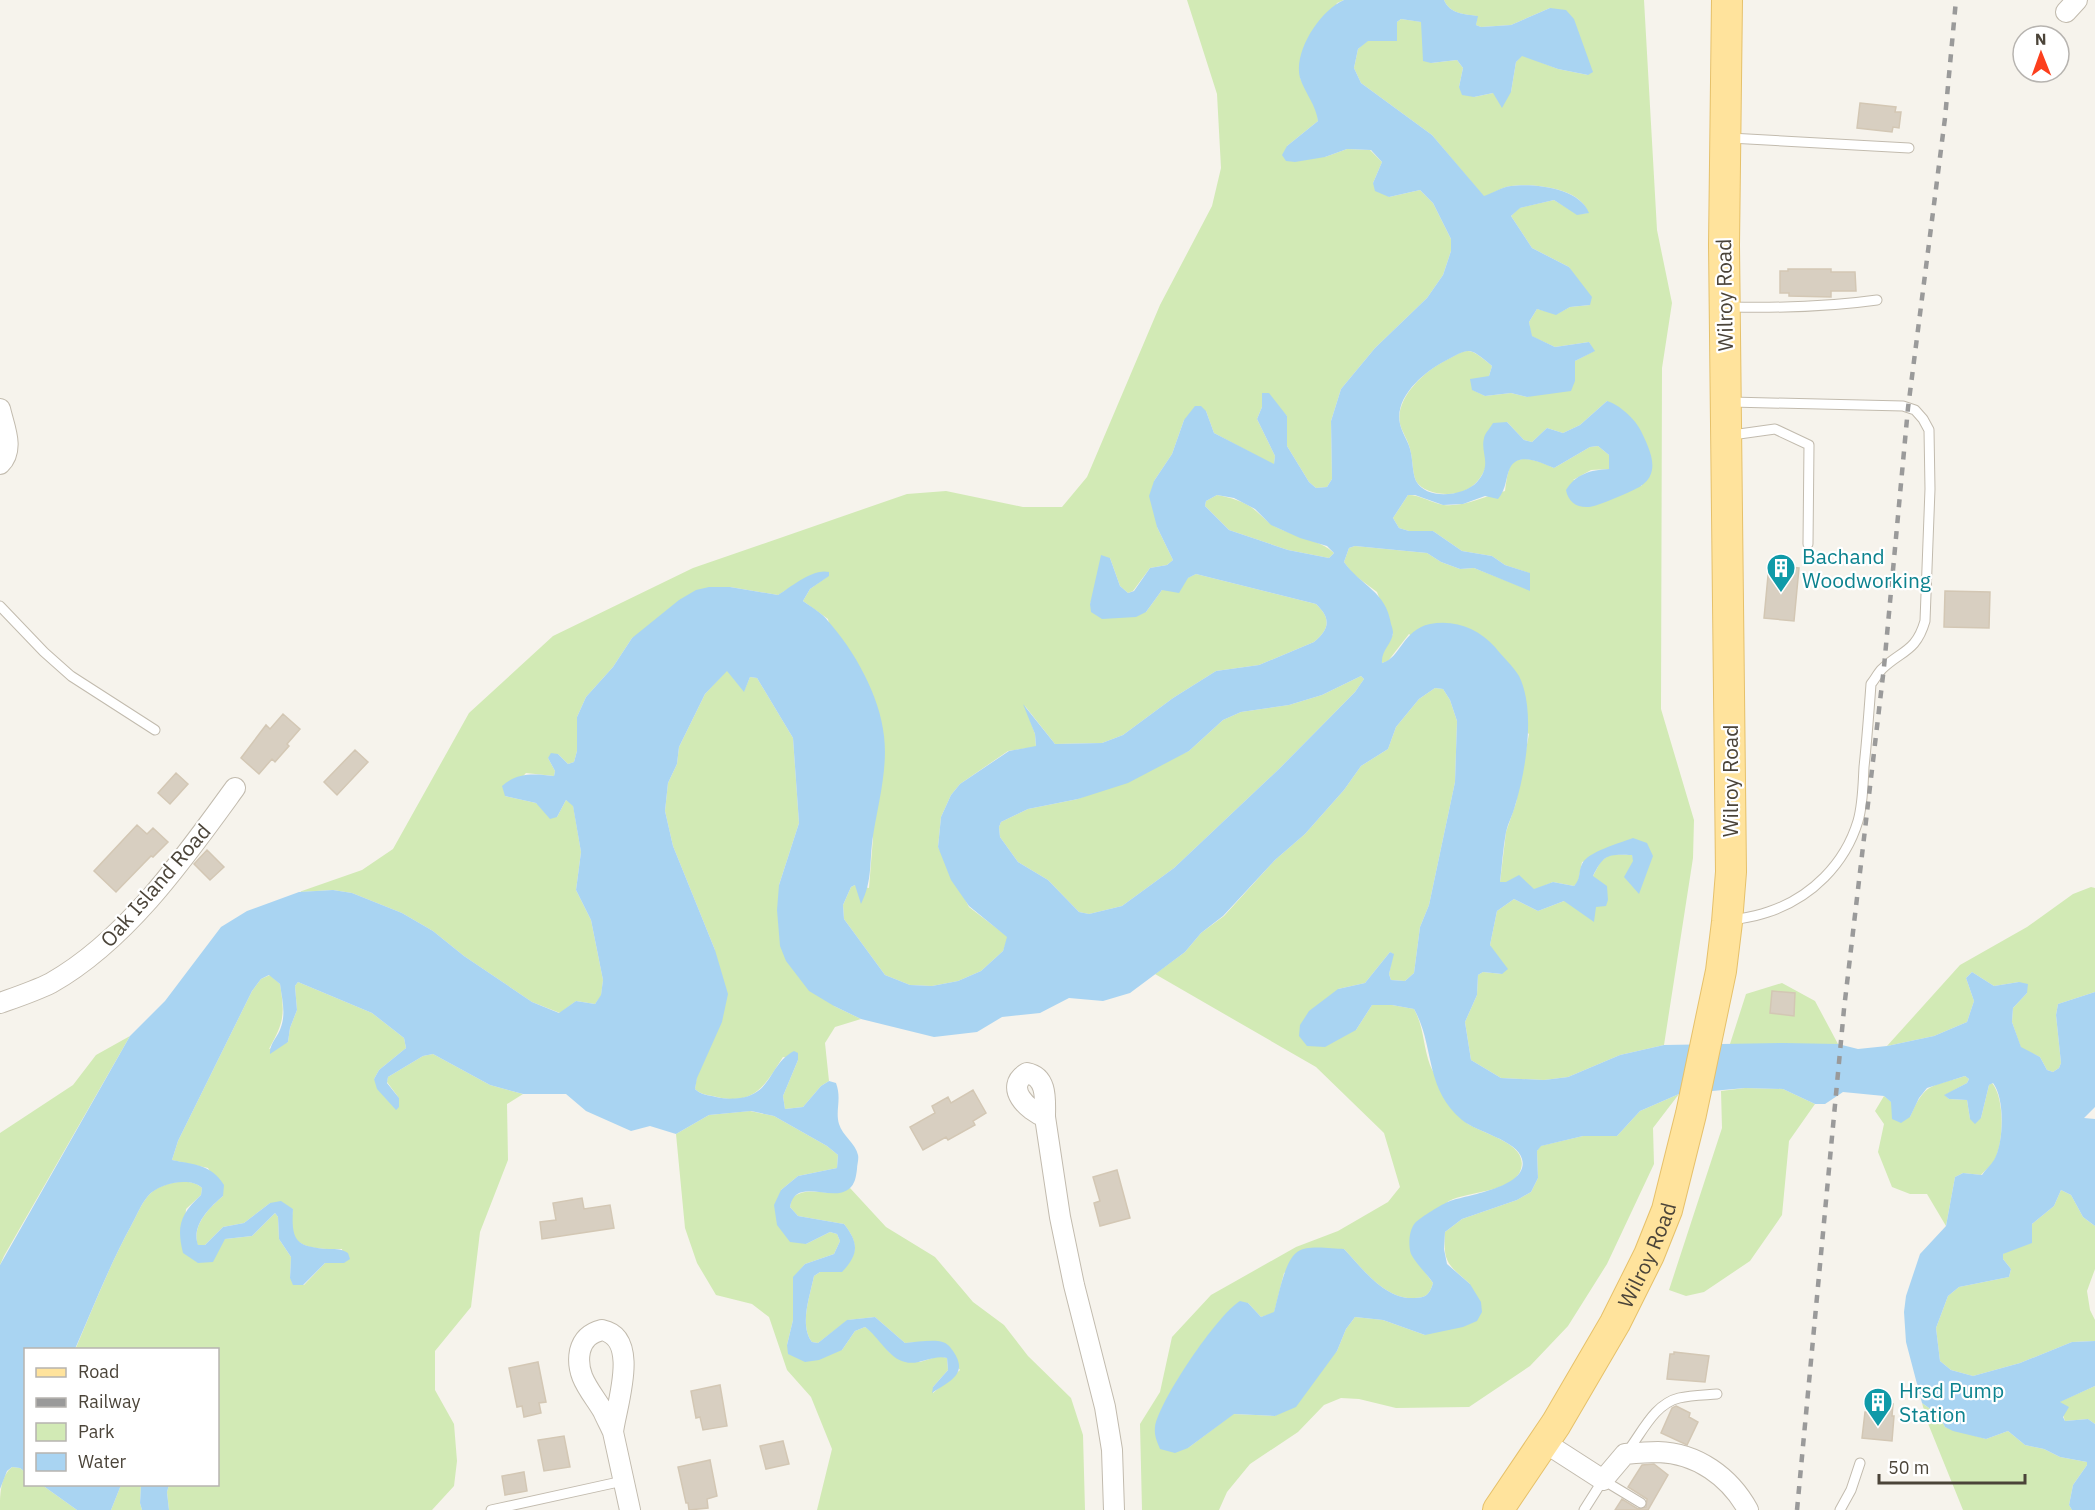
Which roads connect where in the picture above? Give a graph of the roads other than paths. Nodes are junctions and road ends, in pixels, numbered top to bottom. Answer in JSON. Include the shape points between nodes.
{"nodes":[{"id":1,"x":1727,"y":0,"type":"edge"},
{"id":2,"x":1725,"y":137,"type":"junction"},
{"id":3,"x":1909,"y":148,"type":"dead end"},
{"id":4,"x":1877,"y":300,"type":"dead end"},
{"id":5,"x":1724,"y":307,"type":"junction"},
{"id":6,"x":1726,"y":402,"type":"junction"},
{"id":7,"x":0,"y":409,"type":"edge"},
{"id":8,"x":1726,"y":435,"type":"junction"},
{"id":9,"x":0,"y":464,"type":"edge"},
{"id":10,"x":1808,"y":544,"type":"dead end"},
{"id":11,"x":0,"y":606,"type":"edge"},
{"id":12,"x":155,"y":730,"type":"dead end"},
{"id":13,"x":235,"y":788,"type":"dead end"},
{"id":14,"x":1727,"y":922,"type":"junction"},
{"id":15,"x":0,"y":1003,"type":"edge"},
{"id":16,"x":1045,"y":1117,"type":"dead end"},
{"id":17,"x":1717,"y":1394,"type":"dead end"},
{"id":18,"x":613,"y":1432,"type":"dead end"},
{"id":19,"x":1544,"y":1442,"type":"junction"},
{"id":20,"x":1626,"y":1454,"type":"junction"},
{"id":21,"x":1860,"y":1463,"type":"dead end"},
{"id":22,"x":1603,"y":1480,"type":"junction"},
{"id":23,"x":623,"y":1481,"type":"junction"},
{"id":24,"x":1641,"y":1503,"type":"dead end"},
{"id":25,"x":491,"y":1510,"type":"edge"},
{"id":26,"x":630,"y":1510,"type":"edge"},
{"id":27,"x":1114,"y":1510,"type":"edge"},
{"id":28,"x":1498,"y":1510,"type":"edge"},
{"id":29,"x":1584,"y":1510,"type":"edge"},
{"id":30,"x":1748,"y":1510,"type":"edge"},
{"id":31,"x":1839,"y":1510,"type":"edge"}],
"edges":[{"from":1,"to":2,"type":"main road","name":"Wilroy Road"},
{"from":2,"to":3,"type":"lane"},
{"from":2,"to":5,"type":"main road","name":"Wilroy Road"},
{"from":4,"to":5,"type":"lane","via":[[1779,308]]},
{"from":5,"to":6,"type":"main road","name":"Wilroy Road"},
{"from":6,"to":8,"type":"main road","name":"Wilroy Road"},
{"from":6,"to":14,"type":"lane","via":[[1903,406],[1915,410],[1929,430],[1930,489],[1925,621],[1911,649],[1881,670],[1871,684],[1862,795],[1850,841],[1818,884],[1792,902],[1768,913]]},
{"from":7,"to":9,"type":"street","via":[[8,445],[8,453]]},
{"from":8,"to":10,"type":"lane","via":[[1775,429],[1809,445]]},
{"from":8,"to":14,"type":"main road","name":"Wilroy Road","via":[[1731,861]]},
{"from":11,"to":12,"type":"lane","via":[[71,676]]},
{"from":13,"to":15,"type":"street","name":"Oak Island Road","via":[[191,849],[102,948],[49,984]]},
{"from":14,"to":19,"type":"main road","name":"Wilroy Road","via":[[1721,971],[1667,1210],[1615,1323]]},
{"from":16,"to":27,"type":"street","via":[[1069,1263],[1105,1407],[1112,1450]]},
{"from":17,"to":20,"type":"lane","via":[[1666,1403],[1654,1413]]},
{"from":18,"to":23,"type":"street"},
{"from":19,"to":22,"type":"street"},
{"from":19,"to":28,"type":"main road","name":"Wilroy Road"},
{"from":20,"to":22,"type":"street"},
{"from":20,"to":30,"type":"street","via":[[1659,1452],[1703,1464],[1734,1487]]},
{"from":21,"to":31,"type":"lane"},
{"from":22,"to":24,"type":"lane"},
{"from":22,"to":29,"type":"lane"},
{"from":23,"to":25,"type":"lane"},
{"from":23,"to":26,"type":"street"}]}
